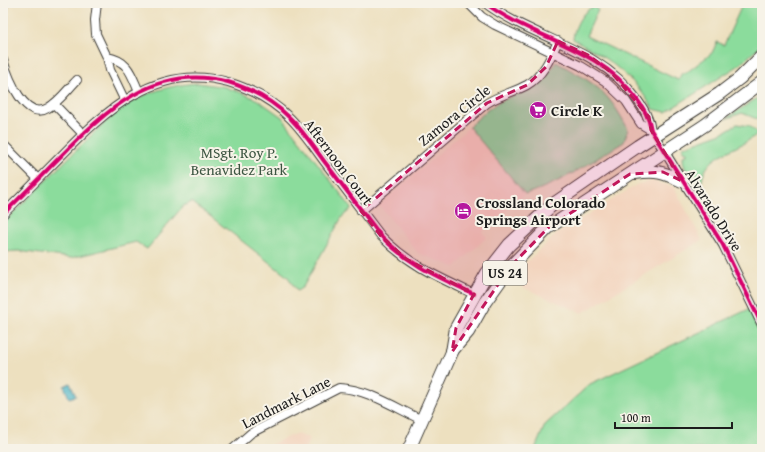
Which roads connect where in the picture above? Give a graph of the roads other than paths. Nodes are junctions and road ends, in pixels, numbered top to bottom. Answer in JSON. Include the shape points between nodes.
{"nodes":[{"id":1,"x":4,"y":3,"type":"edge"},
{"id":2,"x":98,"y":3,"type":"edge"},
{"id":3,"x":468,"y":3,"type":"edge"},
{"id":4,"x":485,"y":3,"type":"edge"},
{"id":5,"x":3,"y":7,"type":"edge"},
{"id":6,"x":558,"y":41,"type":"junction"},
{"id":7,"x":553,"y":52,"type":"junction"},
{"id":8,"x":762,"y":56,"type":"edge"},
{"id":9,"x":107,"y":57,"type":"junction"},
{"id":10,"x":3,"y":60,"type":"edge"},
{"id":11,"x":76,"y":80,"type":"dead end"},
{"id":12,"x":762,"y":82,"type":"edge"},
{"id":13,"x":139,"y":92,"type":"junction"},
{"id":14,"x":124,"y":99,"type":"junction"},
{"id":15,"x":54,"y":104,"type":"junction"},
{"id":16,"x":653,"y":133,"type":"junction"},
{"id":17,"x":83,"y":134,"type":"junction"},
{"id":18,"x":3,"y":144,"type":"edge"},
{"id":19,"x":664,"y":152,"type":"junction"},
{"id":20,"x":630,"y":174,"type":"junction"},
{"id":21,"x":38,"y":179,"type":"junction"},
{"id":22,"x":682,"y":180,"type":"junction"},
{"id":23,"x":361,"y":210,"type":"junction"},
{"id":24,"x":3,"y":214,"type":"edge"},
{"id":25,"x":474,"y":294,"type":"junction"},
{"id":26,"x":762,"y":325,"type":"edge"},
{"id":27,"x":452,"y":352,"type":"junction"},
{"id":28,"x":422,"y":420,"type":"junction"},
{"id":29,"x":233,"y":449,"type":"edge"},
{"id":30,"x":409,"y":449,"type":"edge"}],
"edges":[{"from":1,"to":5,"type":"street"},
{"from":2,"to":9,"type":"street","via":[[96,34]]},
{"from":3,"to":7,"type":"street","via":[[495,25]]},
{"from":4,"to":6,"type":"street","via":[[499,13]]},
{"from":6,"to":7,"type":"street","name":"Zamora Circle"},
{"from":6,"to":16,"type":"street","via":[[588,55],[623,82],[649,117]]},
{"from":7,"to":16,"type":"street","via":[[582,66],[609,84],[626,101],[640,124]]},
{"from":7,"to":23,"type":"street","name":"Zamora Circle","via":[[537,78],[487,103]]},
{"from":8,"to":16,"type":"highway","number":"US 24","via":[[719,94]]},
{"from":9,"to":13,"type":"street","via":[[126,65]]},
{"from":9,"to":14,"type":"street","via":[[110,70]]},
{"from":10,"to":15,"type":"street","via":[[8,77],[29,108],[36,111]]},
{"from":11,"to":15,"type":"street"},
{"from":12,"to":19,"type":"highway","number":"US 24","via":[[723,113]]},
{"from":13,"to":14,"type":"street","name":"Afternoon Court"},
{"from":13,"to":23,"type":"street","name":"Afternoon Court","via":[[170,80],[201,78],[216,79],[251,90],[279,107],[291,119]]},
{"from":14,"to":17,"type":"street","name":"Afternoon Court"},
{"from":15,"to":17,"type":"street"},
{"from":16,"to":19,"type":"street","name":"Alvarado Drive"},
{"from":16,"to":25,"type":"highway","number":"US 24","via":[[537,218],[505,250]]},
{"from":17,"to":21,"type":"street","name":"Afternoon Court"},
{"from":18,"to":21,"type":"street"},
{"from":19,"to":20,"type":"highway","number":"US 24"},
{"from":19,"to":22,"type":"street","name":"Alvarado Drive"},
{"from":20,"to":22,"type":"highway","via":[[663,172]]},
{"from":20,"to":27,"type":"highway","number":"US 24","via":[[548,228],[528,246],[500,280],[468,332]]},
{"from":21,"to":24,"type":"street","name":"Afternoon Court"},
{"from":22,"to":26,"type":"street","name":"Alvarado Drive","via":[[723,245]]},
{"from":23,"to":25,"type":"street","name":"Afternoon Court","via":[[381,236],[406,259]]},
{"from":25,"to":27,"type":"highway","number":"US 24","via":[[456,328]]},
{"from":27,"to":28,"type":"highway","number":"US 24"},
{"from":28,"to":29,"type":"street","name":"Landmark Lane","via":[[366,394],[339,388],[251,433]]},
{"from":28,"to":30,"type":"highway","number":"US 24"}]}
